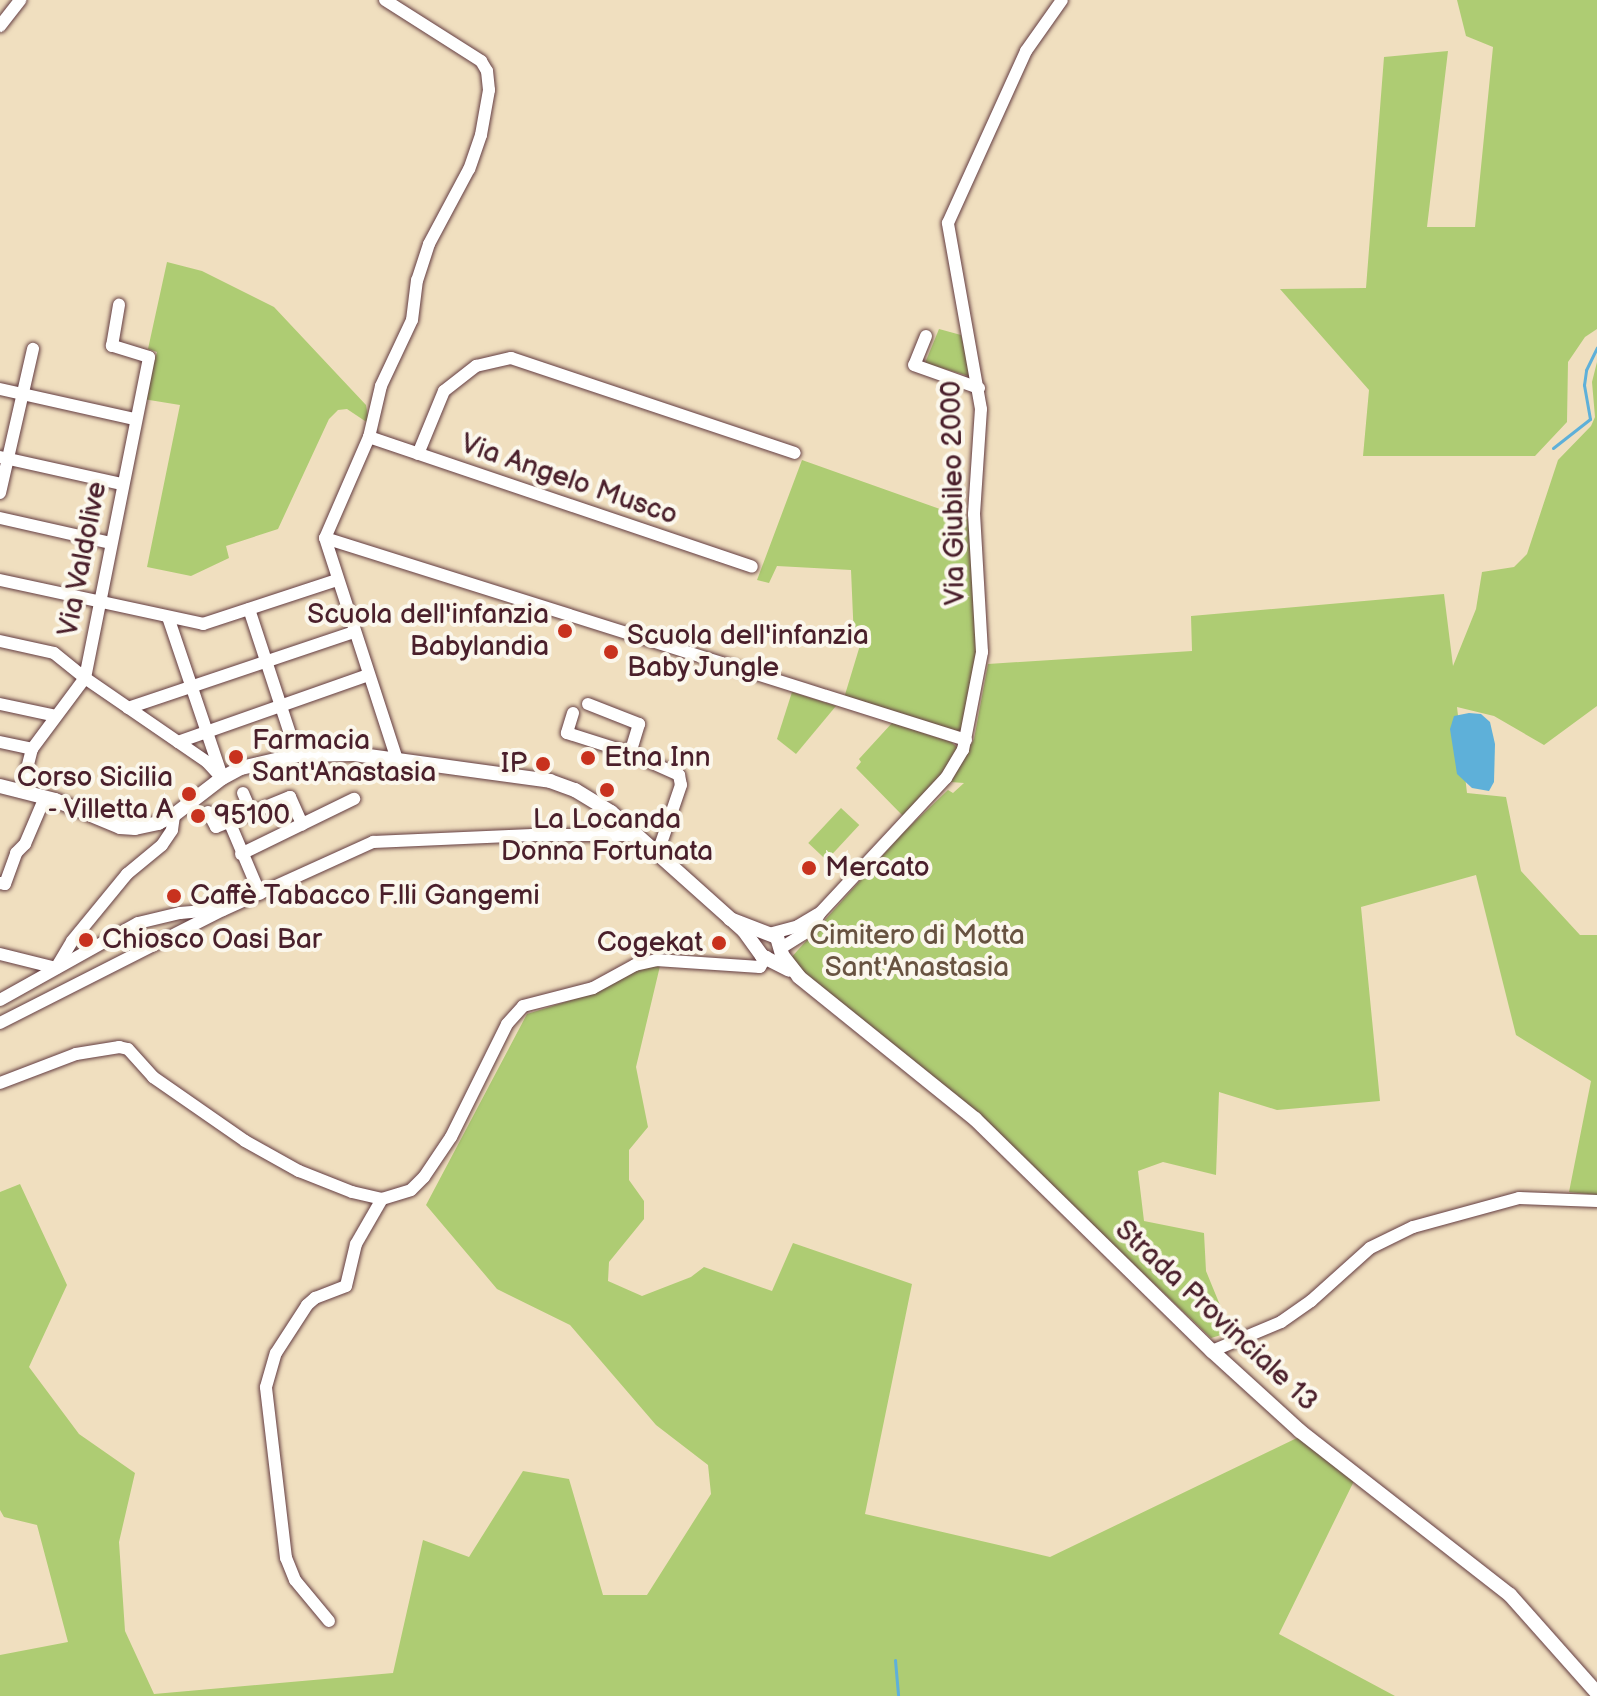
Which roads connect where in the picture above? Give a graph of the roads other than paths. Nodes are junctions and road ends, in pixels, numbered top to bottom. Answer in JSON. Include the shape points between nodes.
{"nodes":[{"id":1,"x":20,"y":0,"type":"edge"},
{"id":2,"x":385,"y":0,"type":"edge"},
{"id":3,"x":1062,"y":0,"type":"edge"},
{"id":4,"x":0,"y":26,"type":"edge"},
{"id":5,"x":119,"y":305,"type":"dead end"},
{"id":6,"x":926,"y":336,"type":"dead end"},
{"id":7,"x":33,"y":349,"type":"dead end"},
{"id":8,"x":979,"y":388,"type":"junction"},
{"id":9,"x":0,"y":389,"type":"edge"},
{"id":10,"x":23,"y":394,"type":"junction"},
{"id":11,"x":134,"y":419,"type":"junction"},
{"id":12,"x":369,"y":437,"type":"junction"},
{"id":13,"x":795,"y":453,"type":"dead end"},
{"id":14,"x":418,"y":454,"type":"junction"},
{"id":15,"x":4,"y":457,"type":"edge"},
{"id":16,"x":122,"y":484,"type":"junction"},
{"id":17,"x":0,"y":493,"type":"edge"},
{"id":18,"x":0,"y":518,"type":"edge"},
{"id":19,"x":325,"y":538,"type":"junction"},
{"id":20,"x":111,"y":543,"type":"junction"},
{"id":21,"x":752,"y":567,"type":"dead end"},
{"id":22,"x":0,"y":580,"type":"edge"},
{"id":23,"x":337,"y":580,"type":"junction"},
{"id":24,"x":99,"y":602,"type":"junction"},
{"id":25,"x":249,"y":609,"type":"junction"},
{"id":26,"x":168,"y":617,"type":"junction"},
{"id":27,"x":354,"y":632,"type":"junction"},
{"id":28,"x":0,"y":641,"type":"edge"},
{"id":29,"x":267,"y":662,"type":"junction"},
{"id":30,"x":368,"y":675,"type":"junction"},
{"id":31,"x":85,"y":678,"type":"junction"},
{"id":32,"x":192,"y":687,"type":"junction"},
{"id":33,"x":0,"y":704,"type":"edge"},
{"id":34,"x":588,"y":704,"type":"dead end"},
{"id":35,"x":281,"y":705,"type":"junction"},
{"id":36,"x":128,"y":708,"type":"junction"},
{"id":37,"x":573,"y":713,"type":"dead end"},
{"id":38,"x":56,"y":716,"type":"junction"},
{"id":39,"x":207,"y":730,"type":"junction"},
{"id":40,"x":966,"y":740,"type":"junction"},
{"id":41,"x":0,"y":742,"type":"edge"},
{"id":42,"x":178,"y":742,"type":"junction"},
{"id":43,"x":32,"y":749,"type":"junction"},
{"id":44,"x":630,"y":753,"type":"junction"},
{"id":45,"x":297,"y":755,"type":"junction"},
{"id":46,"x":397,"y":759,"type":"junction"},
{"id":47,"x":222,"y":778,"type":"junction"},
{"id":48,"x":0,"y":786,"type":"edge"},
{"id":49,"x":21,"y":792,"type":"junction"},
{"id":50,"x":243,"y":793,"type":"dead end"},
{"id":51,"x":45,"y":797,"type":"junction"},
{"id":52,"x":354,"y":799,"type":"dead end"},
{"id":53,"x":208,"y":812,"type":"dead end"},
{"id":54,"x":251,"y":812,"type":"junction"},
{"id":55,"x":174,"y":815,"type":"junction"},
{"id":56,"x":229,"y":821,"type":"junction"},
{"id":57,"x":302,"y":824,"type":"junction"},
{"id":58,"x":636,"y":835,"type":"junction"},
{"id":59,"x":241,"y":854,"type":"junction"},
{"id":60,"x":657,"y":855,"type":"junction"},
{"id":61,"x":2,"y":883,"type":"edge"},
{"id":62,"x":260,"y":894,"type":"junction"},
{"id":63,"x":223,"y":910,"type":"junction"},
{"id":64,"x":180,"y":913,"type":"junction"},
{"id":65,"x":820,"y":913,"type":"junction"},
{"id":66,"x":730,"y":919,"type":"junction"},
{"id":67,"x":190,"y":927,"type":"junction"},
{"id":68,"x":768,"y":934,"type":"junction"},
{"id":69,"x":0,"y":954,"type":"edge"},
{"id":70,"x":769,"y":954,"type":"junction"},
{"id":71,"x":56,"y":968,"type":"junction"},
{"id":72,"x":814,"y":989,"type":"junction"},
{"id":73,"x":0,"y":1000,"type":"edge"},
{"id":74,"x":0,"y":1023,"type":"edge"},
{"id":75,"x":0,"y":1083,"type":"edge"},
{"id":76,"x":382,"y":1199,"type":"junction"},
{"id":77,"x":1597,"y":1201,"type":"edge"},
{"id":78,"x":1212,"y":1351,"type":"junction"},
{"id":79,"x":329,"y":1621,"type":"dead end"},
{"id":80,"x":1597,"y":1693,"type":"edge"}],
"edges":[{"from":1,"to":4,"type":"street"},
{"from":2,"to":12,"type":"street","via":[[481,61],[489,90],[481,135],[462,186],[429,244],[412,320],[381,386]]},
{"from":3,"to":8,"type":"street","name":"Via Giubileo 2000","via":[[1026,51],[948,223]]},
{"from":5,"to":11,"type":"street","name":"Via Valdolive","via":[[112,346],[149,357]]},
{"from":6,"to":8,"type":"street","via":[[914,365]]},
{"from":7,"to":10,"type":"street"},
{"from":8,"to":40,"type":"street","name":"Via Giubileo 2000","via":[[974,514],[982,652]]},
{"from":9,"to":10,"type":"street"},
{"from":10,"to":11,"type":"street"},
{"from":10,"to":15,"type":"street"},
{"from":11,"to":16,"type":"street","name":"Via Valdolive"},
{"from":12,"to":14,"type":"street","name":"Via Angelo Musco"},
{"from":12,"to":19,"type":"street"},
{"from":13,"to":14,"type":"street","via":[[511,358],[476,366],[444,391]]},
{"from":14,"to":21,"type":"street","name":"Via Angelo Musco"},
{"from":15,"to":16,"type":"street"},
{"from":15,"to":17,"type":"street"},
{"from":16,"to":20,"type":"street","name":"Via Valdolive"},
{"from":18,"to":20,"type":"street"},
{"from":19,"to":23,"type":"street"},
{"from":19,"to":40,"type":"street"},
{"from":20,"to":24,"type":"street","name":"Via Valdolive"},
{"from":22,"to":24,"type":"street"},
{"from":23,"to":25,"type":"street"},
{"from":23,"to":27,"type":"street"},
{"from":24,"to":26,"type":"street"},
{"from":24,"to":31,"type":"street","name":"Via Valdolive"},
{"from":25,"to":26,"type":"street","via":[[203,624]]},
{"from":25,"to":29,"type":"street"},
{"from":26,"to":32,"type":"street"},
{"from":27,"to":29,"type":"street"},
{"from":27,"to":30,"type":"street"},
{"from":28,"to":31,"type":"street","via":[[54,653]]},
{"from":29,"to":32,"type":"street"},
{"from":29,"to":35,"type":"street"},
{"from":30,"to":35,"type":"street"},
{"from":30,"to":46,"type":"street"},
{"from":31,"to":36,"type":"street"},
{"from":31,"to":38,"type":"street","name":"Via Valdolive"},
{"from":32,"to":36,"type":"street"},
{"from":32,"to":39,"type":"street"},
{"from":33,"to":38,"type":"street"},
{"from":34,"to":44,"type":"street","via":[[639,724]]},
{"from":35,"to":39,"type":"street"},
{"from":35,"to":45,"type":"street"},
{"from":36,"to":42,"type":"street"},
{"from":37,"to":44,"type":"street","via":[[567,733]]},
{"from":38,"to":43,"type":"street","name":"Via Valdolive"},
{"from":39,"to":42,"type":"street"},
{"from":39,"to":47,"type":"street"},
{"from":40,"to":65,"type":"street","name":"Via Giubileo 2000","via":[[946,778]]},
{"from":41,"to":43,"type":"street"},
{"from":42,"to":47,"type":"street"},
{"from":43,"to":49,"type":"street","name":"Via Valdolive"},
{"from":44,"to":60,"type":"street","via":[[679,775],[681,785]]},
{"from":45,"to":46,"type":"main road"},
{"from":45,"to":47,"type":"main road"},
{"from":46,"to":58,"type":"main road","via":[[562,784],[593,799]]},
{"from":47,"to":55,"type":"main road"},
{"from":48,"to":49,"type":"main road"},
{"from":49,"to":51,"type":"main road"},
{"from":50,"to":54,"type":"street"},
{"from":51,"to":55,"type":"main road","via":[[120,827],[146,827]]},
{"from":51,"to":61,"type":"street"},
{"from":52,"to":57,"type":"street"},
{"from":53,"to":56,"type":"street","via":[[216,827]]},
{"from":54,"to":56,"type":"street"},
{"from":54,"to":57,"type":"street","via":[[290,797]]},
{"from":55,"to":71,"type":"street","via":[[162,845],[115,888]]},
{"from":56,"to":59,"type":"street"},
{"from":57,"to":59,"type":"street"},
{"from":58,"to":60,"type":"main road"},
{"from":58,"to":62,"type":"street","via":[[387,840],[355,849]]},
{"from":59,"to":62,"type":"street"},
{"from":60,"to":66,"type":"main road"},
{"from":62,"to":63,"type":"street"},
{"from":63,"to":64,"type":"street"},
{"from":63,"to":67,"type":"street"},
{"from":64,"to":67,"type":"street"},
{"from":64,"to":71,"type":"street","via":[[138,923]]},
{"from":65,"to":68,"type":"street"},
{"from":65,"to":70,"type":"street","name":"Via Giubileo 2000","via":[[810,930]]},
{"from":66,"to":68,"type":"main road"},
{"from":66,"to":70,"type":"main road"},
{"from":67,"to":74,"type":"street"},
{"from":68,"to":70,"type":"main road","via":[[777,937]]},
{"from":69,"to":71,"type":"street"},
{"from":70,"to":72,"type":"main road","name":"Strada Provinciale 13"},
{"from":70,"to":72,"type":"street","via":[[777,971]]},
{"from":70,"to":76,"type":"street","via":[[656,960],[593,988],[523,1006],[507,1024],[451,1137],[424,1177],[411,1190]]},
{"from":71,"to":73,"type":"street"},
{"from":72,"to":78,"type":"main road","name":"Strada Provinciale 13","via":[[975,1119]]},
{"from":75,"to":76,"type":"street","via":[[76,1054],[128,1049],[153,1077],[245,1141],[299,1171]]},
{"from":76,"to":79,"type":"street","via":[[356,1244],[346,1286],[307,1305],[276,1353],[266,1387],[286,1558],[295,1580]]},
{"from":77,"to":78,"type":"street","via":[[1519,1198],[1413,1227],[1370,1248],[1281,1322]]},
{"from":78,"to":80,"type":"main road","name":"Strada Provinciale 13","via":[[1300,1431],[1510,1595]]}]}
